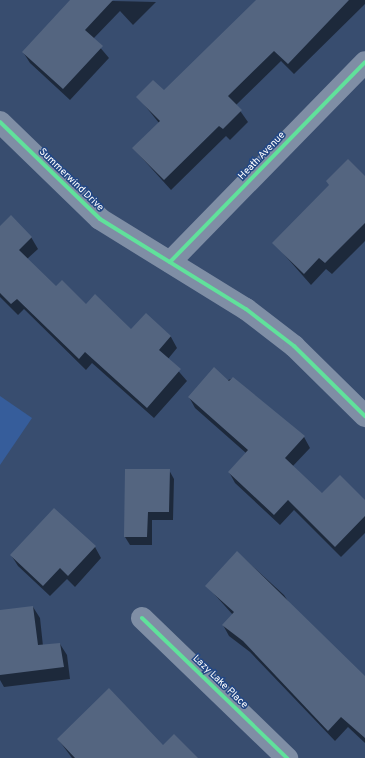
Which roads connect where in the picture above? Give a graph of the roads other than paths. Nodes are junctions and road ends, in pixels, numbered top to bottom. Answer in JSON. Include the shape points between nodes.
{"nodes":[{"id":1,"x":365,"y":62,"type":"edge"},
{"id":2,"x":0,"y":122,"type":"edge"},
{"id":3,"x":170,"y":262,"type":"junction"},
{"id":4,"x":365,"y":416,"type":"edge"},
{"id":5,"x":142,"y":618,"type":"dead end"},
{"id":6,"x":287,"y":758,"type":"edge"}],
"edges":[{"from":1,"to":3,"type":"street","name":"Heath Avenue"},
{"from":2,"to":3,"type":"street","name":"Summerwind Drive","via":[[100,219]]},
{"from":3,"to":4,"type":"street","name":"Summerwind Drive","via":[[246,309],[288,342]]},
{"from":5,"to":6,"type":"street","name":"Lazy Lake Place"}]}
